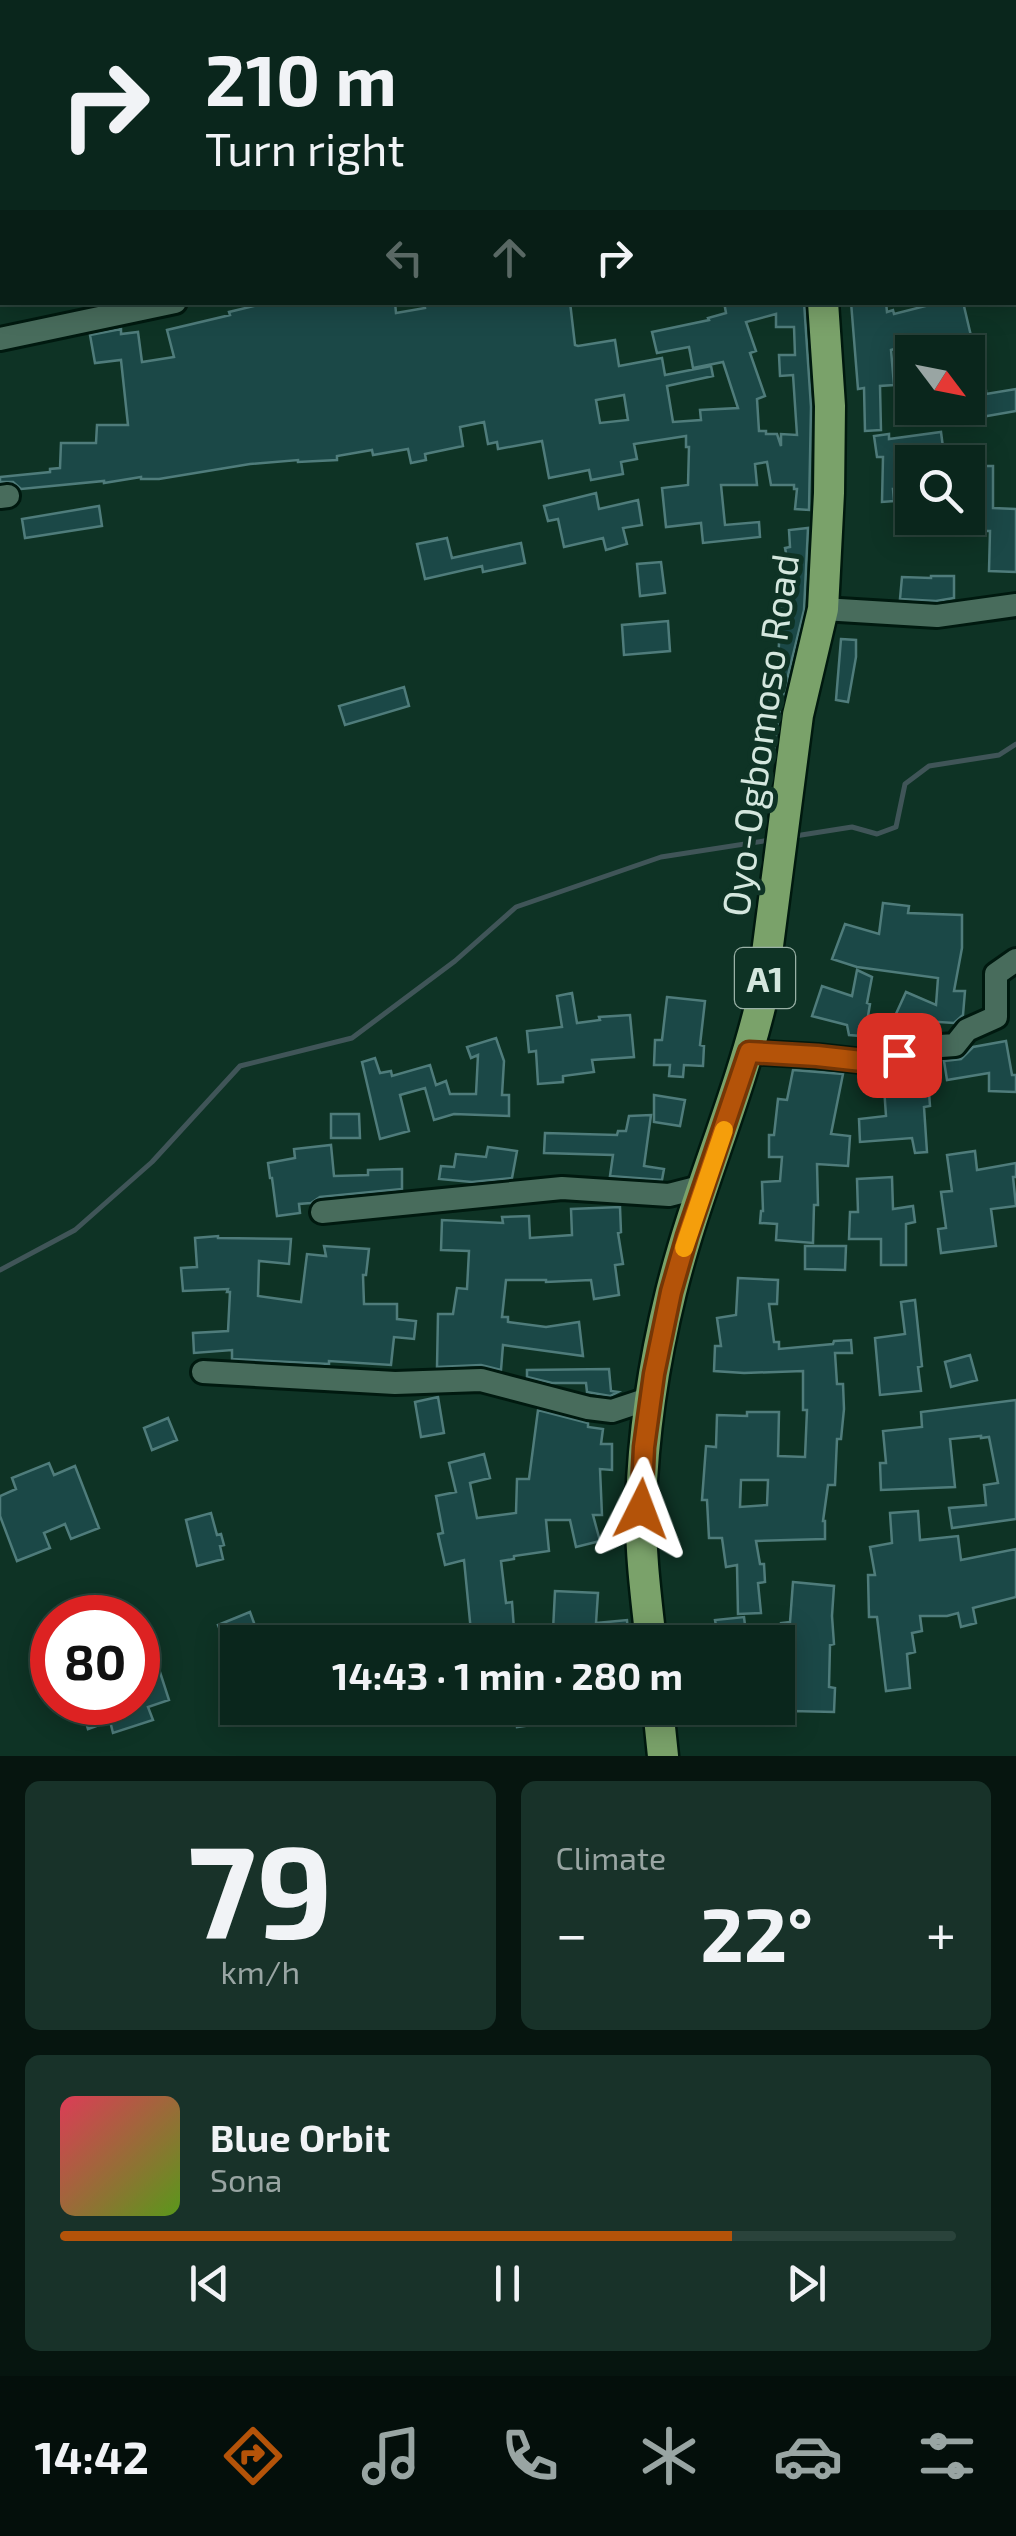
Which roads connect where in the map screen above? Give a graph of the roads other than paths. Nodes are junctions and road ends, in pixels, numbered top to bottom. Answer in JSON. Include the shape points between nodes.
{"nodes":[{"id":1,"x":161,"y":305,"type":"edge"},
{"id":2,"x":823,"y":305,"type":"edge"},
{"id":3,"x":0,"y":339,"type":"edge"},
{"id":4,"x":1016,"y":604,"type":"edge"},
{"id":5,"x":823,"y":609,"type":"junction"},
{"id":6,"x":1016,"y":960,"type":"edge"},
{"id":7,"x":749,"y":1052,"type":"junction"},
{"id":8,"x":704,"y":1186,"type":"junction"},
{"id":9,"x":322,"y":1212,"type":"dead end"},
{"id":10,"x":203,"y":1372,"type":"dead end"},
{"id":11,"x":651,"y":1398,"type":"junction"},
{"id":12,"x":649,"y":1625,"type":"edge"},
{"id":13,"x":660,"y":1725,"type":"edge"},
{"id":14,"x":663,"y":1756,"type":"edge"}],
"edges":[{"from":1,"to":3,"type":"street"},
{"from":2,"to":5,"type":"highway","name":"Oyo-Ogbomoso Road","number":"A1","via":[[830,406]]},
{"from":4,"to":5,"type":"street","via":[[937,616]]},
{"from":5,"to":7,"type":"highway","name":"Oyo-Ogbomoso Road","number":"A1","via":[[798,715],[770,946]]},
{"from":6,"to":7,"type":"street","via":[[996,974],[996,1017],[967,1030],[955,1044],[871,1062]]},
{"from":7,"to":8,"type":"highway","name":"Oyo-Ogbomoso Road","number":"A1"},
{"from":8,"to":9,"type":"street","via":[[669,1195],[562,1188]]},
{"from":8,"to":11,"type":"highway","name":"Oyo-Ogbomoso Road","number":"A1","via":[[671,1292]]},
{"from":10,"to":11,"type":"street","via":[[395,1383],[481,1380],[612,1410]]},
{"from":11,"to":12,"type":"highway","name":"Oyo-Ogbomoso Road","number":"A1","via":[[641,1509]]},
{"from":13,"to":14,"type":"highway"}]}
